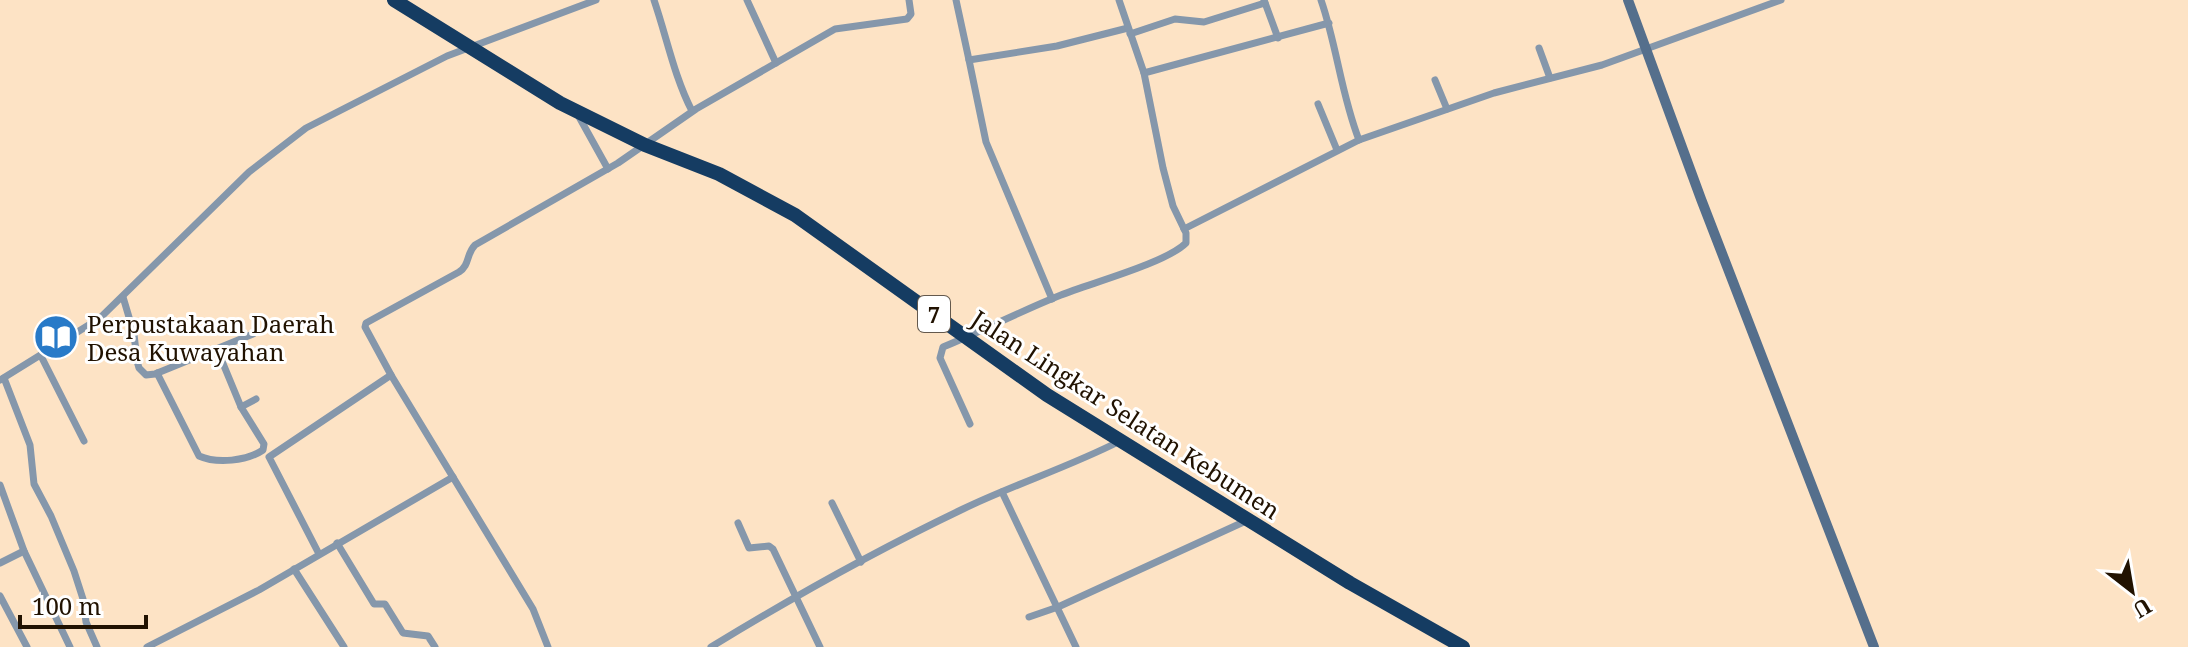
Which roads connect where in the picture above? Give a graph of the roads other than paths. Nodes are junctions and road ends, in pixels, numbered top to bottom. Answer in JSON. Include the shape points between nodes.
{"nodes":[{"id":1,"x":394,"y":0,"type":"edge"},
{"id":2,"x":596,"y":0,"type":"edge"},
{"id":3,"x":654,"y":0,"type":"edge"},
{"id":4,"x":747,"y":0,"type":"edge"},
{"id":5,"x":909,"y":0,"type":"edge"},
{"id":6,"x":956,"y":0,"type":"edge"},
{"id":7,"x":1119,"y":0,"type":"edge"},
{"id":8,"x":1321,"y":0,"type":"edge"},
{"id":9,"x":1628,"y":0,"type":"edge"},
{"id":10,"x":1781,"y":0,"type":"edge"},
{"id":11,"x":1265,"y":2,"type":"edge"},
{"id":12,"x":1329,"y":23,"type":"junction"},
{"id":13,"x":1129,"y":31,"type":"junction"},
{"id":14,"x":1278,"y":38,"type":"junction"},
{"id":15,"x":468,"y":48,"type":"junction"},
{"id":16,"x":1539,"y":48,"type":"dead end"},
{"id":17,"x":1647,"y":48,"type":"junction"},
{"id":18,"x":969,"y":60,"type":"junction"},
{"id":19,"x":776,"y":63,"type":"junction"},
{"id":20,"x":1144,"y":73,"type":"junction"},
{"id":21,"x":1550,"y":78,"type":"junction"},
{"id":22,"x":1435,"y":80,"type":"dead end"},
{"id":23,"x":1318,"y":104,"type":"dead end"},
{"id":24,"x":1447,"y":109,"type":"junction"},
{"id":25,"x":692,"y":111,"type":"junction"},
{"id":26,"x":577,"y":113,"type":"junction"},
{"id":27,"x":1359,"y":140,"type":"junction"},
{"id":28,"x":645,"y":145,"type":"junction"},
{"id":29,"x":1337,"y":150,"type":"junction"},
{"id":30,"x":608,"y":169,"type":"junction"},
{"id":31,"x":1184,"y":229,"type":"junction"},
{"id":32,"x":123,"y":297,"type":"junction"},
{"id":33,"x":1052,"y":299,"type":"junction"},
{"id":34,"x":253,"y":334,"type":"dead end"},
{"id":35,"x":967,"y":338,"type":"junction"},
{"id":36,"x":217,"y":349,"type":"junction"},
{"id":37,"x":41,"y":356,"type":"junction"},
{"id":38,"x":157,"y":373,"type":"junction"},
{"id":39,"x":391,"y":375,"type":"junction"},
{"id":40,"x":2,"y":379,"type":"edge"},
{"id":41,"x":256,"y":399,"type":"dead end"},
{"id":42,"x":241,"y":407,"type":"junction"},
{"id":43,"x":970,"y":424,"type":"dead end"},
{"id":44,"x":84,"y":441,"type":"dead end"},
{"id":45,"x":1120,"y":441,"type":"junction"},
{"id":46,"x":264,"y":447,"type":"junction"},
{"id":47,"x":275,"y":451,"type":"junction"},
{"id":48,"x":453,"y":477,"type":"junction"},
{"id":49,"x":0,"y":485,"type":"edge"},
{"id":50,"x":1002,"y":492,"type":"junction"},
{"id":51,"x":832,"y":503,"type":"dead end"},
{"id":52,"x":1250,"y":519,"type":"junction"},
{"id":53,"x":738,"y":523,"type":"dead end"},
{"id":54,"x":337,"y":543,"type":"junction"},
{"id":55,"x":24,"y":551,"type":"junction"},
{"id":56,"x":319,"y":554,"type":"junction"},
{"id":57,"x":861,"y":562,"type":"junction"},
{"id":58,"x":0,"y":563,"type":"edge"},
{"id":59,"x":294,"y":569,"type":"junction"},
{"id":60,"x":0,"y":596,"type":"edge"},
{"id":61,"x":797,"y":597,"type":"junction"},
{"id":62,"x":1058,"y":607,"type":"junction"},
{"id":63,"x":1029,"y":617,"type":"dead end"},
{"id":64,"x":27,"y":647,"type":"edge"},
{"id":65,"x":70,"y":647,"type":"edge"},
{"id":66,"x":97,"y":647,"type":"edge"},
{"id":67,"x":147,"y":647,"type":"edge"},
{"id":68,"x":344,"y":647,"type":"edge"},
{"id":69,"x":435,"y":647,"type":"edge"},
{"id":70,"x":548,"y":647,"type":"edge"},
{"id":71,"x":711,"y":647,"type":"edge"},
{"id":72,"x":820,"y":647,"type":"edge"},
{"id":73,"x":1076,"y":647,"type":"edge"},
{"id":74,"x":1463,"y":647,"type":"edge"},
{"id":75,"x":1874,"y":647,"type":"edge"}],
"edges":[{"from":1,"to":15,"type":"highway","name":"Jalan Lingkar Selatan Kebumen","number":"7"},
{"from":2,"to":15,"type":"street"},
{"from":3,"to":25,"type":"street","via":[[678,83]]},
{"from":4,"to":19,"type":"street"},
{"from":5,"to":19,"type":"street","via":[[907,19],[835,29]]},
{"from":6,"to":18,"type":"street"},
{"from":7,"to":13,"type":"street"},
{"from":8,"to":12,"type":"street"},
{"from":9,"to":17,"type":"street"},
{"from":10,"to":17,"type":"street"},
{"from":11,"to":13,"type":"street","via":[[1204,22],[1175,19]]},
{"from":11,"to":14,"type":"street"},
{"from":12,"to":14,"type":"street"},
{"from":12,"to":27,"type":"street"},
{"from":13,"to":18,"type":"street"},
{"from":13,"to":20,"type":"street"},
{"from":14,"to":20,"type":"street"},
{"from":15,"to":26,"type":"highway","name":"Jalan Lingkar Selatan Kebumen","number":"7"},
{"from":15,"to":32,"type":"street","via":[[340,109],[285,143]]},
{"from":16,"to":21,"type":"street"},
{"from":17,"to":21,"type":"street"},
{"from":17,"to":75,"type":"street"},
{"from":18,"to":33,"type":"street","via":[[986,142]]},
{"from":19,"to":25,"type":"street"},
{"from":20,"to":31,"type":"street","via":[[1163,168]]},
{"from":21,"to":24,"type":"street"},
{"from":22,"to":24,"type":"street"},
{"from":23,"to":29,"type":"street"},
{"from":24,"to":27,"type":"street"},
{"from":25,"to":28,"type":"street"},
{"from":26,"to":28,"type":"highway","name":"Jalan Lingkar Selatan Kebumen","number":"7"},
{"from":26,"to":30,"type":"street"},
{"from":27,"to":29,"type":"street"},
{"from":28,"to":30,"type":"street"},
{"from":28,"to":35,"type":"highway","name":"Jalan Lingkar Selatan Kebumen","number":"7","via":[[719,174],[782,207]]},
{"from":29,"to":31,"type":"street"},
{"from":30,"to":39,"type":"street","via":[[475,245],[464,269],[365,324]]},
{"from":31,"to":33,"type":"street","via":[[1186,243],[1178,250]]},
{"from":32,"to":37,"type":"street"},
{"from":32,"to":38,"type":"street","via":[[139,368],[146,375]]},
{"from":33,"to":35,"type":"street"},
{"from":34,"to":36,"type":"street"},
{"from":35,"to":43,"type":"street","via":[[943,347],[939,354]]},
{"from":35,"to":45,"type":"highway","name":"Jalan Lingkar Selatan Kebumen","number":"7"},
{"from":36,"to":38,"type":"street"},
{"from":36,"to":42,"type":"street"},
{"from":37,"to":40,"type":"street"},
{"from":37,"to":44,"type":"street"},
{"from":38,"to":46,"type":"street","via":[[201,457],[242,459]]},
{"from":39,"to":47,"type":"street"},
{"from":39,"to":48,"type":"street"},
{"from":40,"to":66,"type":"street","via":[[32,451],[34,484],[74,571]]},
{"from":41,"to":42,"type":"street"},
{"from":42,"to":46,"type":"street"},
{"from":45,"to":50,"type":"street"},
{"from":45,"to":52,"type":"highway","name":"Jalan Lingkar Selatan Kebumen","number":"7"},
{"from":46,"to":47,"type":"street"},
{"from":47,"to":56,"type":"street","via":[[270,461]]},
{"from":48,"to":54,"type":"street"},
{"from":48,"to":70,"type":"street","via":[[533,609]]},
{"from":49,"to":55,"type":"street"},
{"from":50,"to":57,"type":"street"},
{"from":50,"to":62,"type":"street"},
{"from":51,"to":57,"type":"street"},
{"from":52,"to":62,"type":"street"},
{"from":52,"to":74,"type":"highway","name":"Jalan Lingkar Selatan Kebumen","number":"7","via":[[1375,599]]},
{"from":53,"to":61,"type":"street","via":[[749,548],[772,546]]},
{"from":54,"to":56,"type":"street"},
{"from":54,"to":69,"type":"street","via":[[374,604],[385,604],[403,633],[427,636]]},
{"from":55,"to":58,"type":"street"},
{"from":55,"to":65,"type":"street"},
{"from":56,"to":59,"type":"street"},
{"from":57,"to":61,"type":"street"},
{"from":59,"to":67,"type":"street"},
{"from":59,"to":68,"type":"street"},
{"from":60,"to":64,"type":"street"},
{"from":61,"to":71,"type":"street"},
{"from":61,"to":72,"type":"street"},
{"from":62,"to":63,"type":"street"},
{"from":62,"to":73,"type":"street"}]}
